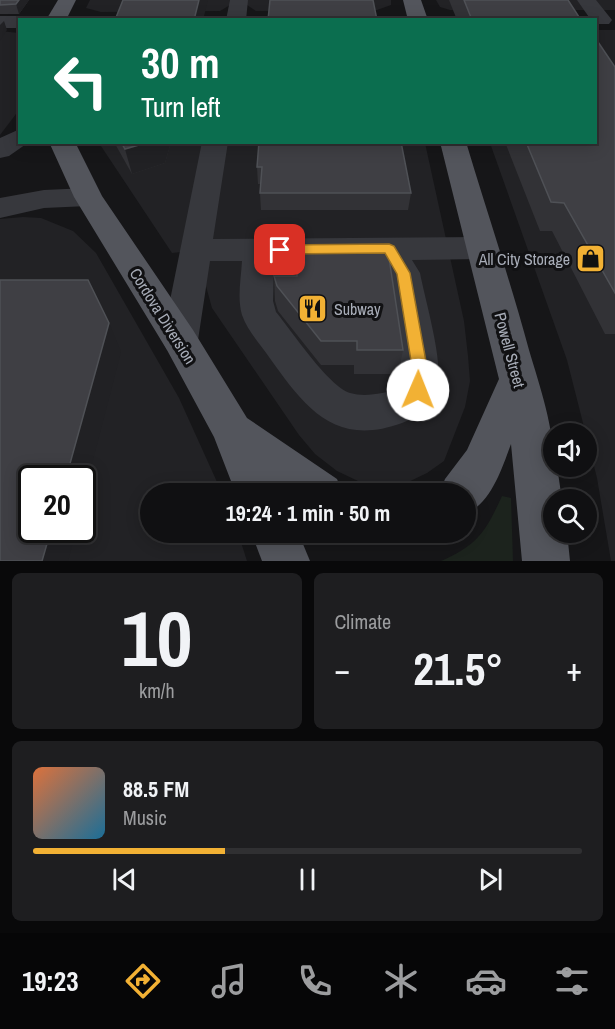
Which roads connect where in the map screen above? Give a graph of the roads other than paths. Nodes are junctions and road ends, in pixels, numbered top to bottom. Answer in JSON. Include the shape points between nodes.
{"nodes":[{"id":1,"x":67,"y":0,"type":"edge"},
{"id":2,"x":240,"y":0,"type":"edge"},
{"id":3,"x":412,"y":0,"type":"edge"},
{"id":4,"x":586,"y":0,"type":"edge"},
{"id":5,"x":57,"y":18,"type":"edge"},
{"id":6,"x":236,"y":18,"type":"edge"},
{"id":7,"x":417,"y":18,"type":"edge"},
{"id":8,"x":604,"y":20,"type":"edge"},
{"id":9,"x":0,"y":22,"type":"edge"},
{"id":10,"x":18,"y":22,"type":"edge"},
{"id":11,"x":18,"y":138,"type":"edge"},
{"id":12,"x":63,"y":144,"type":"edge"},
{"id":13,"x":215,"y":144,"type":"edge"},
{"id":14,"x":454,"y":144,"type":"edge"},
{"id":15,"x":0,"y":150,"type":"edge"},
{"id":16,"x":88,"y":197,"type":"junction"},
{"id":17,"x":0,"y":208,"type":"edge"},
{"id":18,"x":482,"y":248,"type":"junction"},
{"id":19,"x":389,"y":249,"type":"junction"},
{"id":20,"x":197,"y":250,"type":"junction"},
{"id":21,"x":259,"y":250,"type":"junction"},
{"id":22,"x":180,"y":340,"type":"junction"},
{"id":23,"x":518,"y":379,"type":"junction"},
{"id":24,"x":232,"y":430,"type":"junction"},
{"id":25,"x":254,"y":483,"type":"edge"},
{"id":26,"x":306,"y":483,"type":"edge"},
{"id":27,"x":469,"y":483,"type":"edge"},
{"id":28,"x":279,"y":543,"type":"edge"},
{"id":29,"x":286,"y":561,"type":"edge"},
{"id":30,"x":546,"y":561,"type":"edge"}],
"edges":[{"from":1,"to":5,"type":"main road"},
{"from":2,"to":6,"type":"street"},
{"from":3,"to":7,"type":"main road"},
{"from":4,"to":8,"type":"street"},
{"from":9,"to":10,"type":"street"},
{"from":11,"to":15,"type":"street"},
{"from":12,"to":16,"type":"main road","name":"Cordova Diversion"},
{"from":13,"to":20,"type":"street"},
{"from":14,"to":18,"type":"main road","name":"Powell Street"},
{"from":16,"to":17,"type":"street","via":[[44,199]]},
{"from":16,"to":22,"type":"main road","name":"Cordova Diversion"},
{"from":18,"to":19,"type":"street"},
{"from":18,"to":23,"type":"main road","name":"Powell Street"},
{"from":19,"to":21,"type":"street"},
{"from":19,"to":21,"type":"street","via":[[404,273],[420,379],[413,397],[400,406],[366,412],[346,410],[324,397],[260,317],[256,301]]},
{"from":20,"to":21,"type":"street"},
{"from":20,"to":22,"type":"street"},
{"from":22,"to":24,"type":"main road","name":"Cordova Diversion"},
{"from":23,"to":27,"type":"main road","via":[[482,464]]},
{"from":23,"to":30,"type":"main road","name":"Powell Street","via":[[532,439]]},
{"from":24,"to":25,"type":"main road","name":"Cordova Diversion"},
{"from":24,"to":26,"type":"main road"},
{"from":28,"to":29,"type":"main road"}]}
